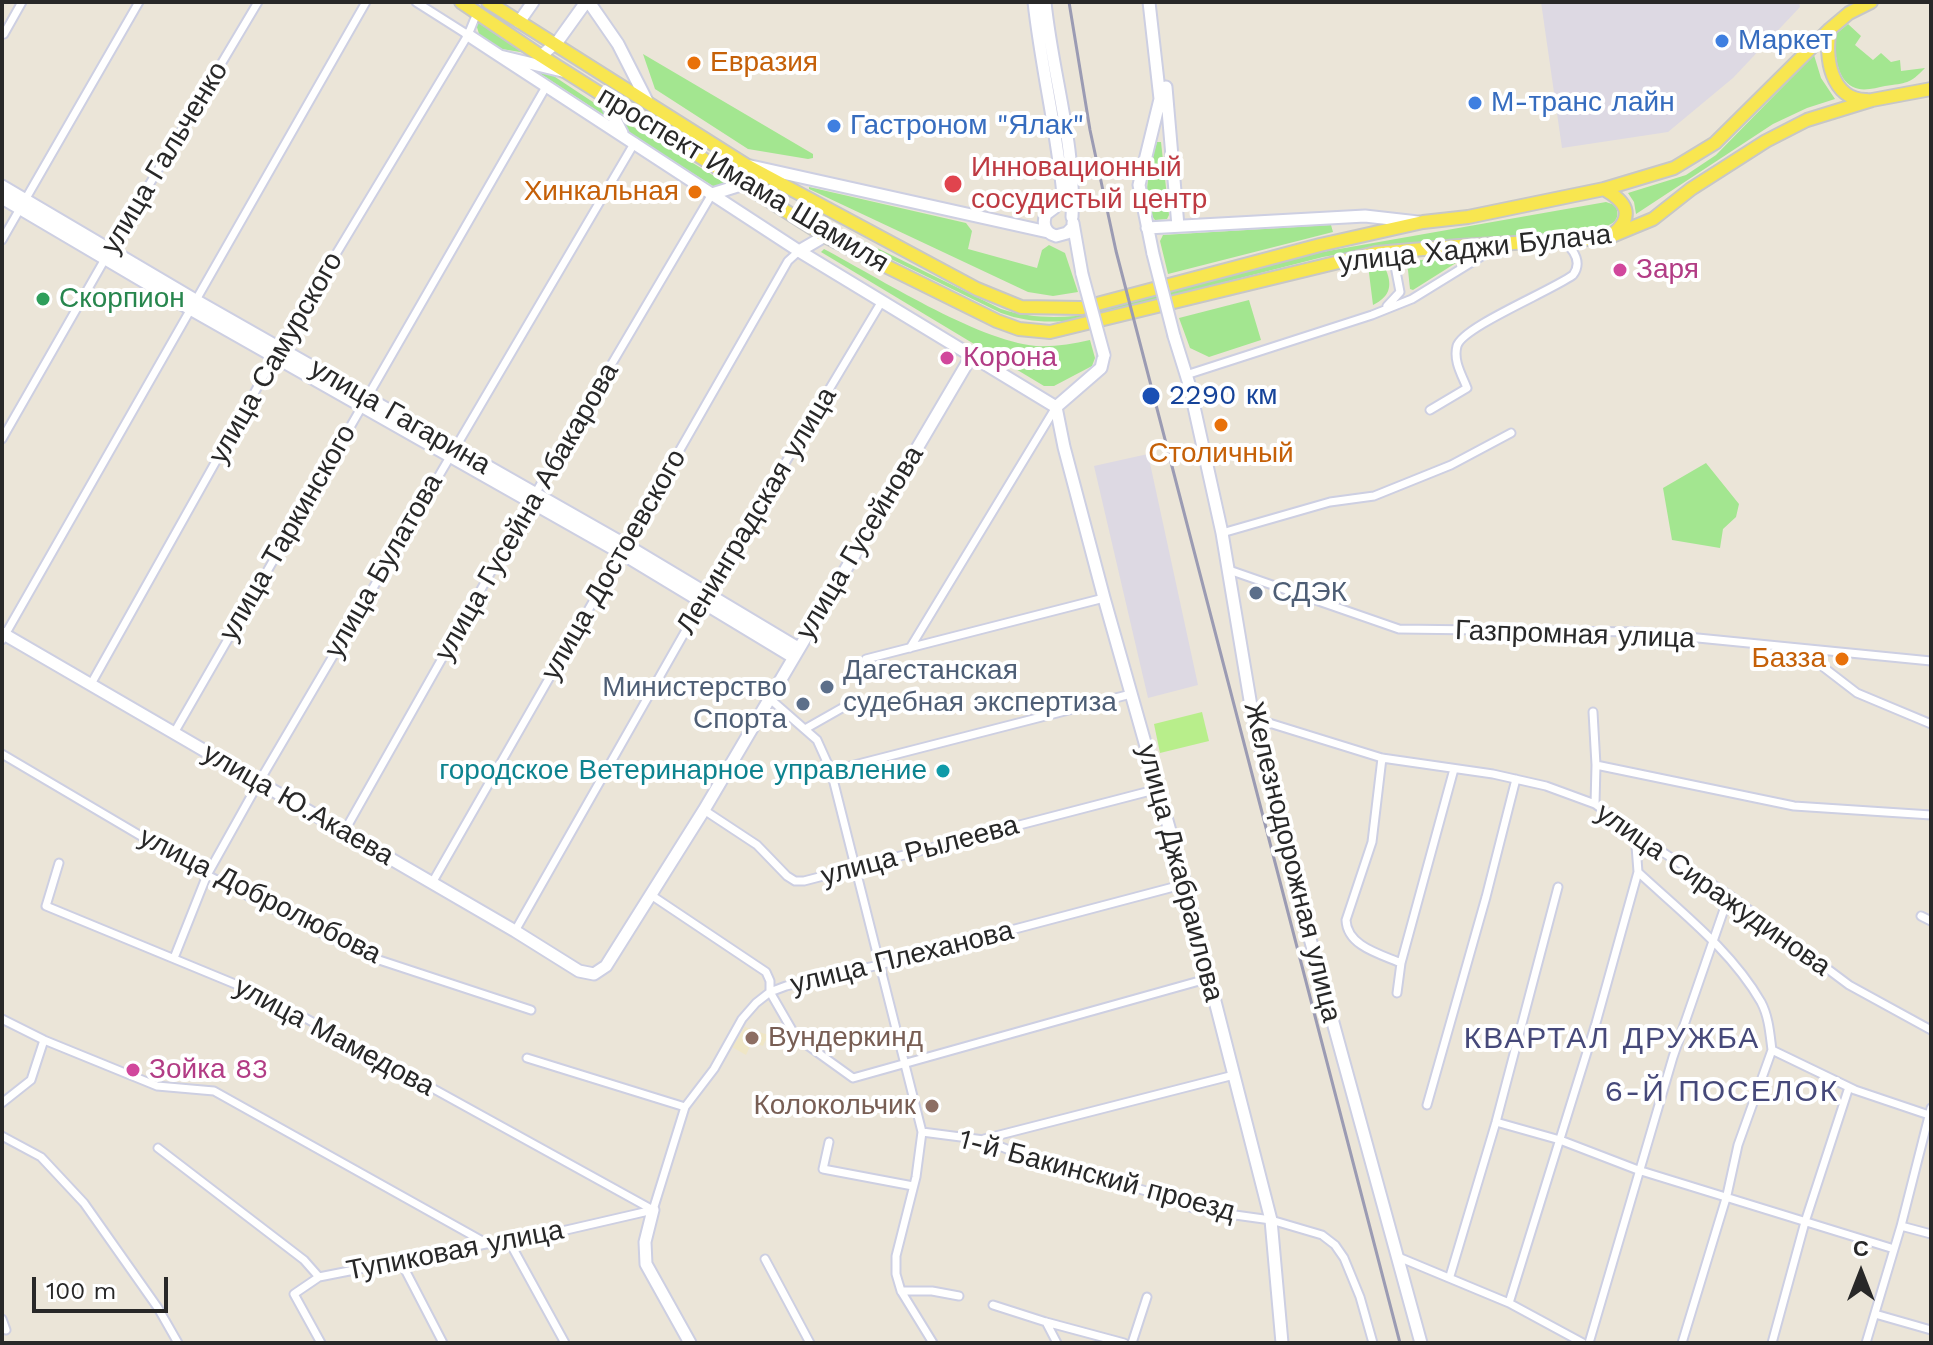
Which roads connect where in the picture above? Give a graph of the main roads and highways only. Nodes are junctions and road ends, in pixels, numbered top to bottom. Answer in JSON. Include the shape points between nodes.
{"nodes":[{"id":1,"x":461,"y":2,"type":"edge"},
{"id":2,"x":488,"y":2,"type":"edge"},
{"id":3,"x":533,"y":2,"type":"edge"},
{"id":4,"x":587,"y":2,"type":"edge"},
{"id":5,"x":1034,"y":2,"type":"edge"},
{"id":6,"x":1045,"y":2,"type":"edge"},
{"id":7,"x":1152,"y":2,"type":"edge"},
{"id":8,"x":1871,"y":2,"type":"edge"},
{"id":9,"x":519,"y":22,"type":"junction"},
{"id":10,"x":1830,"y":29,"type":"junction"},
{"id":11,"x":468,"y":35,"type":"road end"},
{"id":12,"x":553,"y":45,"type":"junction"},
{"id":13,"x":500,"y":56,"type":"junction"},
{"id":14,"x":541,"y":56,"type":"junction"},
{"id":15,"x":566,"y":72,"type":"junction"},
{"id":16,"x":1931,"y":89,"type":"edge"},
{"id":17,"x":603,"y":96,"type":"junction"},
{"id":18,"x":1164,"y":99,"type":"junction"},
{"id":19,"x":1872,"y":100,"type":"junction"},
{"id":20,"x":647,"y":101,"type":"junction"},
{"id":21,"x":622,"y":133,"type":"junction"},
{"id":22,"x":746,"y":165,"type":"junction"},
{"id":23,"x":796,"y":174,"type":"junction"},
{"id":24,"x":744,"y":184,"type":"junction"},
{"id":25,"x":2,"y":186,"type":"edge"},
{"id":26,"x":787,"y":187,"type":"junction"},
{"id":27,"x":1604,"y":189,"type":"junction"},
{"id":28,"x":712,"y":194,"type":"junction"},
{"id":29,"x":2,"y":198,"type":"edge"},
{"id":30,"x":23,"y":204,"type":"junction"},
{"id":31,"x":1054,"y":208,"type":"junction"},
{"id":32,"x":1365,"y":216,"type":"junction"},
{"id":33,"x":1044,"y":219,"type":"junction"},
{"id":34,"x":1072,"y":222,"type":"junction"},
{"id":35,"x":1423,"y":222,"type":"junction"},
{"id":36,"x":1015,"y":225,"type":"junction"},
{"id":37,"x":1178,"y":226,"type":"junction"},
{"id":38,"x":1147,"y":228,"type":"junction"},
{"id":39,"x":1052,"y":234,"type":"junction"},
{"id":40,"x":1371,"y":234,"type":"junction"},
{"id":41,"x":825,"y":236,"type":"junction"},
{"id":42,"x":1607,"y":238,"type":"junction"},
{"id":43,"x":799,"y":251,"type":"junction"},
{"id":44,"x":1078,"y":257,"type":"junction"},
{"id":45,"x":1082,"y":308,"type":"joint"},
{"id":46,"x":1086,"y":325,"type":"joint"},
{"id":47,"x":972,"y":355,"type":"junction"},
{"id":48,"x":1056,"y":407,"type":"junction"},
{"id":49,"x":3,"y":636,"type":"edge"},
{"id":50,"x":795,"y":652,"type":"junction"},
{"id":51,"x":594,"y":974,"type":"joint"},
{"id":52,"x":653,"y":1210,"type":"road end"},
{"id":53,"x":690,"y":1343,"type":"edge"},
{"id":54,"x":1282,"y":1343,"type":"edge"},
{"id":55,"x":1421,"y":1343,"type":"edge"}],
"edges":[{"from":1,"to":14,"type":"main road","name":"проспект Имама Шамиля"},
{"from":2,"to":9,"type":"main road","name":"проспект Имама Шамиля"},
{"from":3,"to":9,"type":"main road"},
{"from":4,"to":12,"type":"main road"},
{"from":4,"to":20,"type":"main road","via":[[618,44]]},
{"from":5,"to":31,"type":"main road","via":[[1059,151],[1063,195]]},
{"from":6,"to":34,"type":"main road","via":[[1068,146]]},
{"from":7,"to":18,"type":"main road"},
{"from":8,"to":10,"type":"main road","name":"улица Хаджи Булача"},
{"from":9,"to":12,"type":"main road","name":"проспект Имама Шамиля"},
{"from":10,"to":19,"type":"main road","via":[[1827,59],[1838,84],[1851,96]]},
{"from":10,"to":27,"type":"main road","name":"улица Хаджи Булача","via":[[1715,143],[1674,168]]},
{"from":11,"to":13,"type":"main road","name":"проспект Имама Шамиля"},
{"from":12,"to":14,"type":"main road"},
{"from":12,"to":20,"type":"main road","name":"проспект Имама Шамиля"},
{"from":13,"to":15,"type":"main road"},
{"from":13,"to":21,"type":"main road","name":"проспект Имама Шамиля"},
{"from":14,"to":15,"type":"main road","name":"проспект Имама Шамиля"},
{"from":15,"to":17,"type":"main road","name":"проспект Имама Шамиля"},
{"from":16,"to":19,"type":"main road","name":"улица Хаджи Булача"},
{"from":17,"to":21,"type":"main road"},
{"from":17,"to":24,"type":"main road","name":"проспект Имама Шамиля"},
{"from":18,"to":37,"type":"main road"},
{"from":18,"to":38,"type":"main road","name":"Железнодорожная улица","via":[[1139,185]]},
{"from":19,"to":42,"type":"main road","name":"улица Хаджи Булача","via":[[1807,120],[1766,141],[1653,219]]},
{"from":20,"to":22,"type":"main road","name":"проспект Имама Шамиля"},
{"from":21,"to":28,"type":"main road","name":"проспект Имама Шамиля"},
{"from":22,"to":23,"type":"main road","name":"проспект Имама Шамиля"},
{"from":22,"to":26,"type":"main road","name":"проспект Имама Шамиля"},
{"from":23,"to":26,"type":"main road","via":[[789,175]]},
{"from":23,"to":36,"type":"main road","name":"проспект Имама Шамиля"},
{"from":24,"to":28,"type":"main road"},
{"from":24,"to":41,"type":"main road","name":"проспект Имама Шамиля"},
{"from":25,"to":30,"type":"main road","name":"улица Гагарина"},
{"from":26,"to":45,"type":"main road","name":"проспект Имама Шамиля","via":[[977,289],[1021,307]]},
{"from":27,"to":35,"type":"main road","name":"улица Хаджи Булача"},
{"from":27,"to":42,"type":"main road","via":[[1625,207],[1621,227]]},
{"from":28,"to":43,"type":"main road","name":"проспект Имама Шамиля"},
{"from":29,"to":30,"type":"main road","name":"улица Гагарина"},
{"from":30,"to":50,"type":"main road","name":"улица Гагарина"},
{"from":31,"to":33,"type":"main road"},
{"from":31,"to":34,"type":"main road","via":[[1067,210]]},
{"from":32,"to":35,"type":"main road"},
{"from":32,"to":37,"type":"main road"},
{"from":32,"to":40,"type":"main road"},
{"from":33,"to":36,"type":"main road","name":"проспект Имама Шамиля"},
{"from":33,"to":39,"type":"main road"},
{"from":34,"to":39,"type":"main road","via":[[1067,233]]},
{"from":34,"to":44,"type":"main road"},
{"from":35,"to":40,"type":"main road","name":"улица Хаджи Булача"},
{"from":36,"to":39,"type":"main road","name":"проспект Имама Шамиля"},
{"from":37,"to":38,"type":"main road"},
{"from":38,"to":55,"type":"main road","name":"Железнодорожная улица","bridge":true,"via":[[1222,533],[1253,718]]},
{"from":39,"to":44,"type":"main road"},
{"from":40,"to":45,"type":"main road","name":"улица Хаджи Булача"},
{"from":41,"to":43,"type":"main road"},
{"from":41,"to":46,"type":"main road","name":"проспект Имама Шамиля","via":[[1019,329],[1050,332]]},
{"from":42,"to":46,"type":"main road","name":"улица Хаджи Булача","via":[[1376,253]]},
{"from":43,"to":47,"type":"main road","name":"проспект Имама Шамиля"},
{"from":44,"to":48,"type":"main road","bridge":true,"via":[[1104,355],[1101,368]]},
{"from":47,"to":48,"type":"main road","name":"проспект Имама Шамиля"},
{"from":47,"to":50,"type":"main road","name":"улица Гусейнова"},
{"from":48,"to":54,"type":"main road","name":"улица Джабраилова","via":[[1271,1220]]},
{"from":49,"to":51,"type":"main road","name":"улица Ю.Акаева","via":[[579,971]]},
{"from":50,"to":51,"type":"main road","name":"улица Гусейнова","via":[[651,895],[606,966]]},
{"from":52,"to":53,"type":"main road","via":[[646,1264]]}]}
